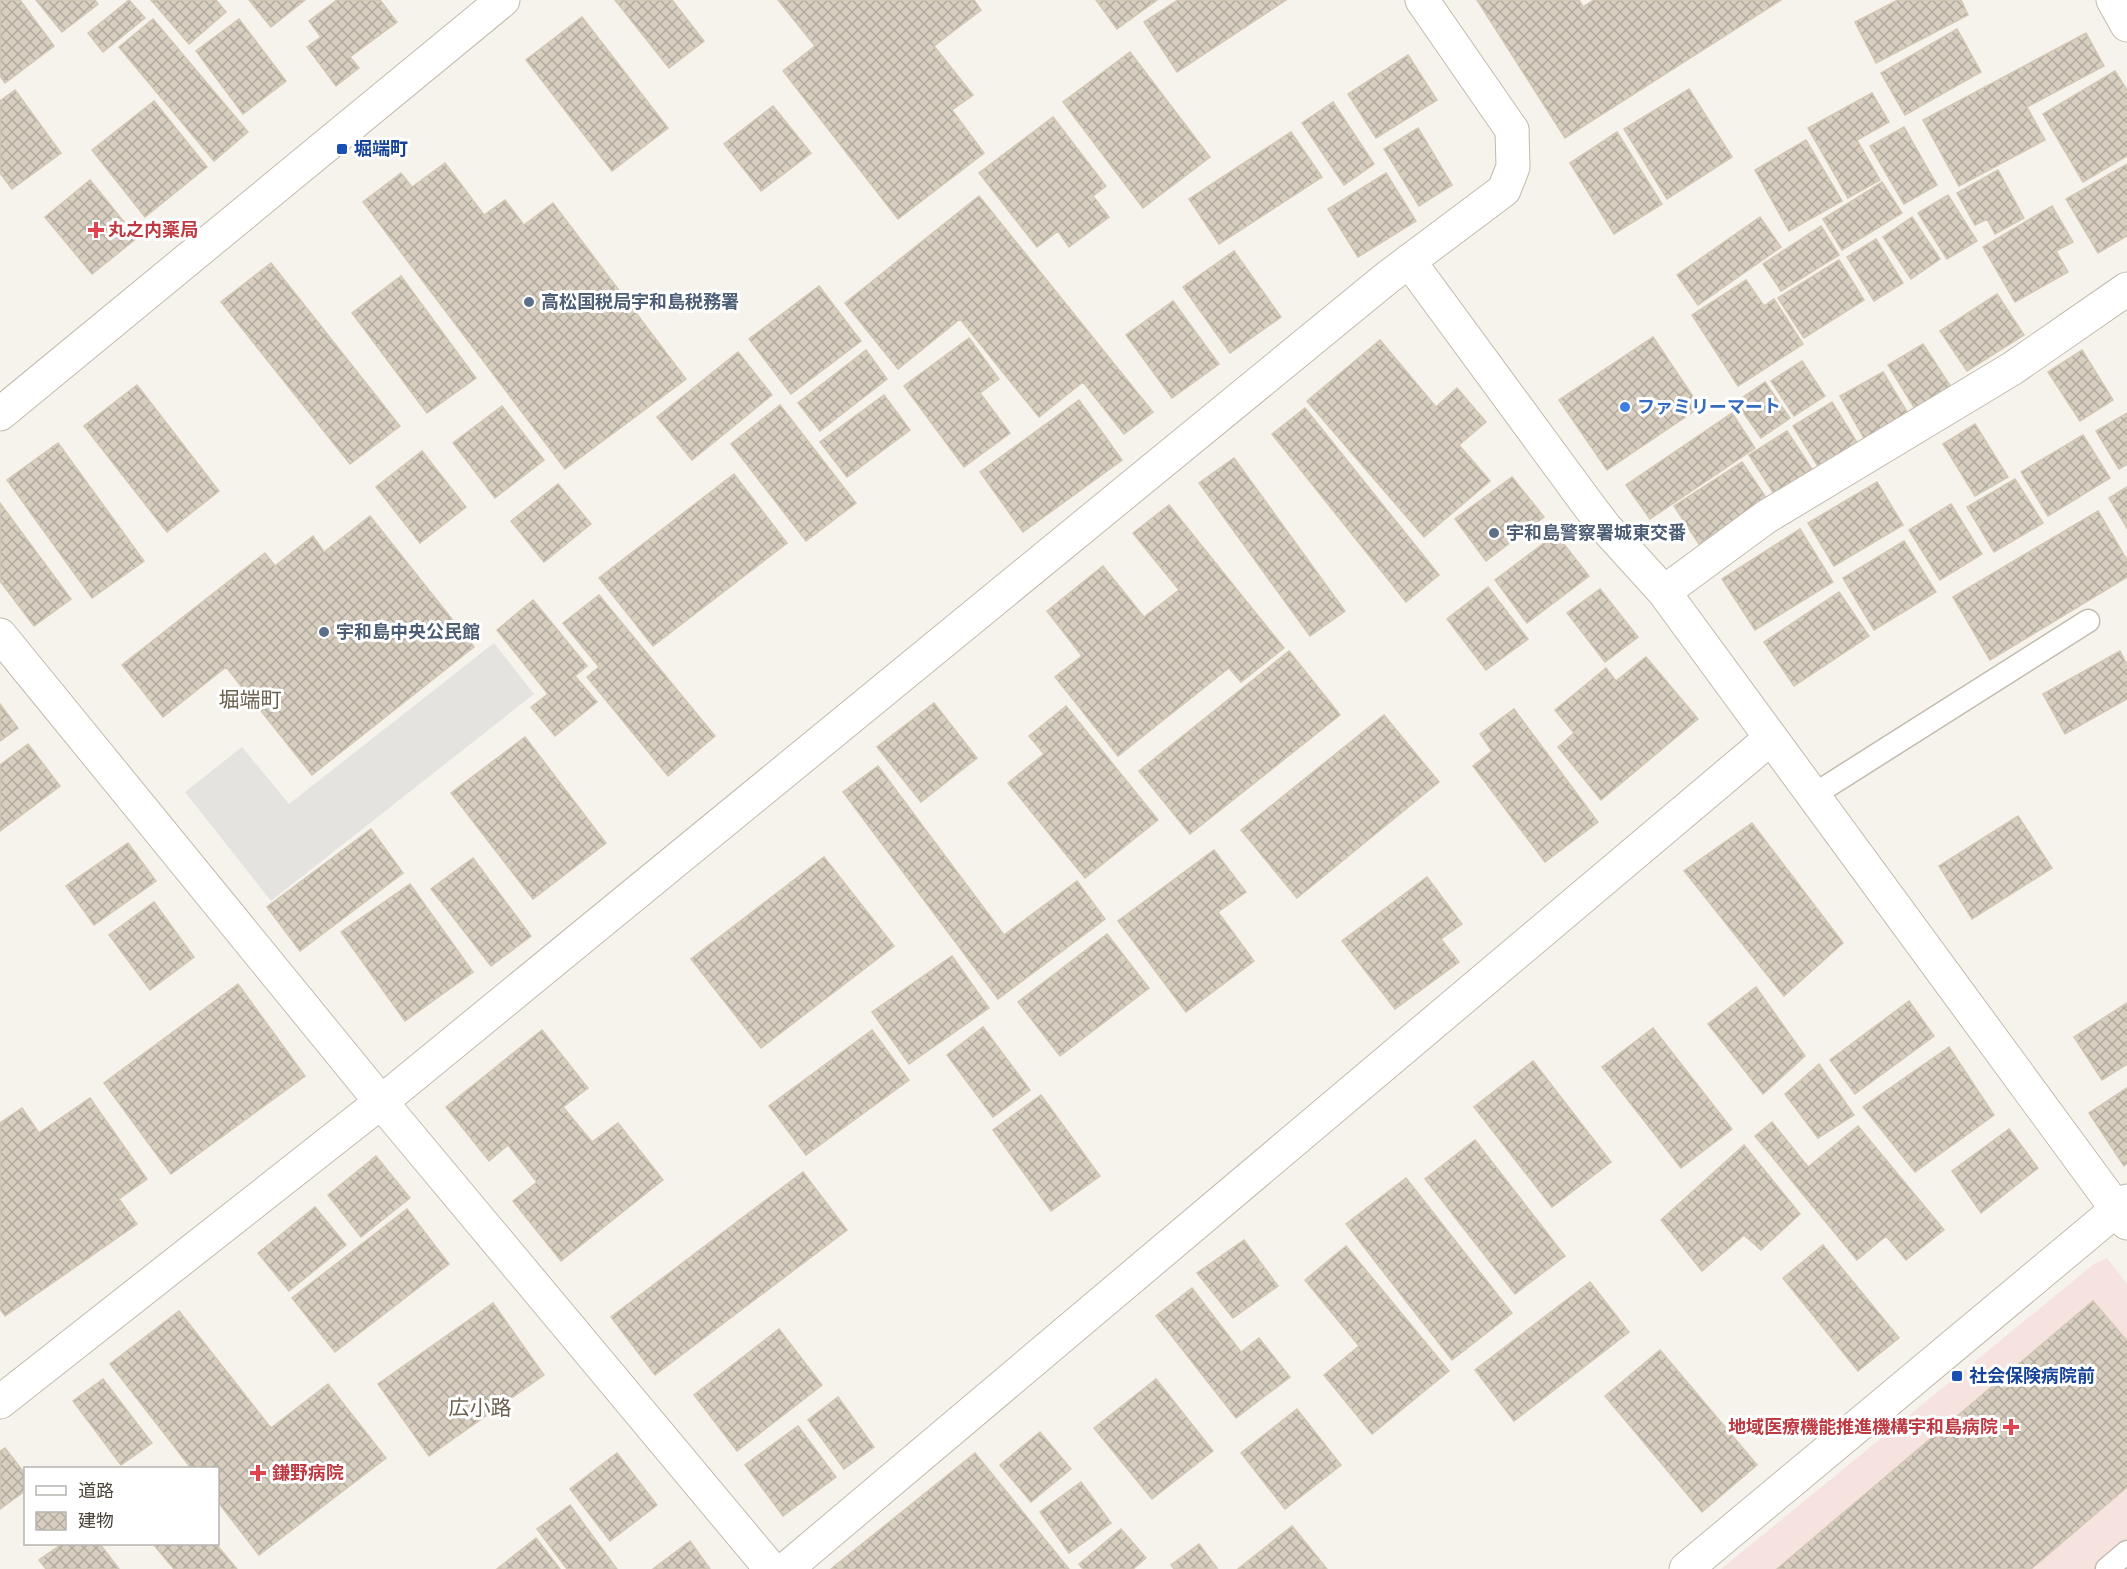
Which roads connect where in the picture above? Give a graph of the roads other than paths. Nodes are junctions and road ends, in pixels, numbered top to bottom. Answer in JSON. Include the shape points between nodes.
{"nodes":[{"id":1,"x":503,"y":0,"type":"edge"},
{"id":2,"x":1422,"y":0,"type":"edge"},
{"id":3,"x":2113,"y":0,"type":"edge"},
{"id":4,"x":2127,"y":25,"type":"edge"},
{"id":5,"x":1409,"y":261,"type":"junction"},
{"id":6,"x":2127,"y":289,"type":"edge"},
{"id":7,"x":0,"y":414,"type":"edge"},
{"id":8,"x":1664,"y":592,"type":"junction"},
{"id":9,"x":2088,"y":621,"type":"dead end"},
{"id":10,"x":0,"y":635,"type":"edge"},
{"id":11,"x":1771,"y":738,"type":"junction"},
{"id":12,"x":1812,"y":796,"type":"junction"},
{"id":13,"x":381,"y":1102,"type":"junction"},
{"id":14,"x":2124,"y":1211,"type":"edge"},
{"id":15,"x":0,"y":1402,"type":"edge"},
{"id":16,"x":2127,"y":1552,"type":"edge"},
{"id":17,"x":771,"y":1569,"type":"edge"},
{"id":18,"x":786,"y":1569,"type":"edge"},
{"id":19,"x":1686,"y":1569,"type":"edge"},
{"id":20,"x":2107,"y":1569,"type":"edge"}],
"edges":[{"from":1,"to":7,"type":"street"},
{"from":2,"to":5,"type":"street","via":[[1512,130],[1513,167],[1504,190]]},
{"from":3,"to":4,"type":"street"},
{"from":5,"to":8,"type":"street","via":[[1588,506]]},
{"from":5,"to":13,"type":"street"},
{"from":6,"to":8,"type":"street","via":[[2013,368],[1766,517]]},
{"from":8,"to":11,"type":"street"},
{"from":9,"to":12,"type":"lane"},
{"from":10,"to":13,"type":"street"},
{"from":11,"to":12,"type":"street"},
{"from":11,"to":18,"type":"street"},
{"from":12,"to":14,"type":"street"},
{"from":13,"to":15,"type":"street"},
{"from":13,"to":17,"type":"street"},
{"from":14,"to":19,"type":"street"},
{"from":16,"to":20,"type":"lane"}]}
